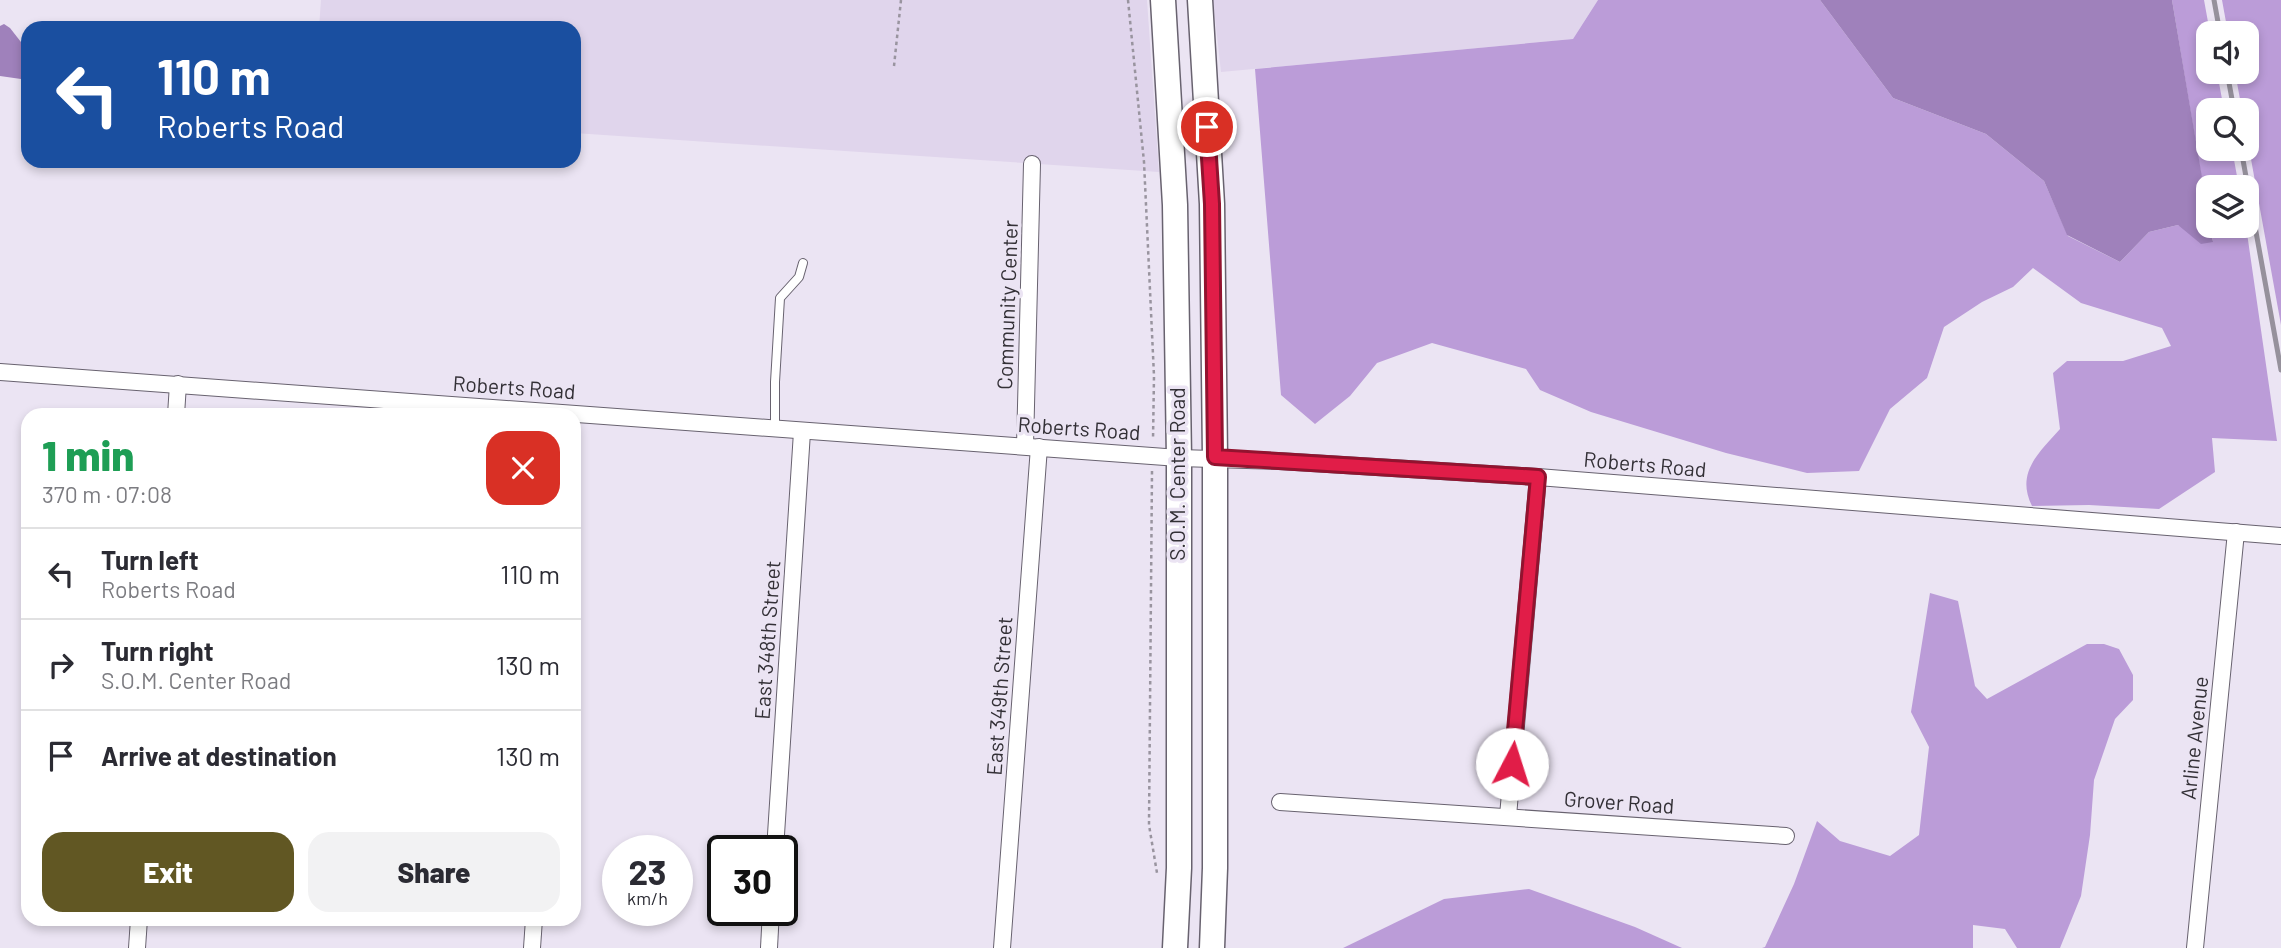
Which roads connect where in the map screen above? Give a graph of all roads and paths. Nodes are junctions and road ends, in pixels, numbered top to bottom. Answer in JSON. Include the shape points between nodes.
{"nodes":[{"id":1,"x":901,"y":0,"type":"edge"},
{"id":2,"x":1128,"y":0,"type":"edge"},
{"id":3,"x":1163,"y":0,"type":"edge"},
{"id":4,"x":1200,"y":0,"type":"edge"},
{"id":5,"x":894,"y":66,"type":"dead end"},
{"id":6,"x":1032,"y":164,"type":"dead end"},
{"id":7,"x":803,"y":263,"type":"dead end"},
{"id":8,"x":0,"y":372,"type":"edge"},
{"id":9,"x":178,"y":384,"type":"junction"},
{"id":10,"x":176,"y":408,"type":"edge"},
{"id":11,"x":492,"y":408,"type":"edge"},
{"id":12,"x":581,"y":415,"type":"edge"},
{"id":13,"x":775,"y":429,"type":"junction"},
{"id":14,"x":803,"y":432,"type":"junction"},
{"id":15,"x":1153,"y":443,"type":"dead end"},
{"id":16,"x":1032,"y":446,"type":"junction"},
{"id":17,"x":1215,"y":457,"type":"junction"},
{"id":18,"x":1179,"y":458,"type":"junction"},
{"id":19,"x":1152,"y":473,"type":"dead end"},
{"id":20,"x":1538,"y":477,"type":"junction"},
{"id":21,"x":2236,"y":533,"type":"junction"},
{"id":22,"x":2281,"y":536,"type":"edge"},
{"id":23,"x":1280,"y":802,"type":"dead end"},
{"id":24,"x":1508,"y":816,"type":"junction"},
{"id":25,"x":776,"y":835,"type":"edge"},
{"id":26,"x":1786,"y":836,"type":"dead end"},
{"id":27,"x":1159,"y":878,"type":"dead end"},
{"id":28,"x":138,"y":926,"type":"edge"},
{"id":29,"x":534,"y":926,"type":"edge"},
{"id":30,"x":770,"y":926,"type":"edge"},
{"id":31,"x":136,"y":948,"type":"edge"},
{"id":32,"x":532,"y":948,"type":"edge"},
{"id":33,"x":769,"y":948,"type":"edge"},
{"id":34,"x":1002,"y":948,"type":"edge"},
{"id":35,"x":1175,"y":948,"type":"edge"},
{"id":36,"x":1212,"y":948,"type":"edge"},
{"id":37,"x":2195,"y":948,"type":"edge"}],
"edges":[{"from":1,"to":5,"type":"path"},
{"from":2,"to":15,"type":"path","via":[[1144,162]]},
{"from":3,"to":18,"type":"main road","name":"S.O.M. Center Road","via":[[1175,205]]},
{"from":4,"to":17,"type":"main road","name":"S.O.M. Center Road","via":[[1212,204]]},
{"from":6,"to":16,"type":"street","name":"Community Center"},
{"from":7,"to":13,"type":"lane","via":[[799,277],[780,298]]},
{"from":8,"to":9,"type":"street","name":"Roberts Road"},
{"from":9,"to":10,"type":"street"},
{"from":9,"to":11,"type":"street","name":"Roberts Road"},
{"from":12,"to":13,"type":"street","name":"Roberts Road"},
{"from":13,"to":14,"type":"street","name":"Roberts Road"},
{"from":14,"to":16,"type":"street","name":"Roberts Road"},
{"from":14,"to":25,"type":"street","name":"East 348th Street"},
{"from":16,"to":18,"type":"street","name":"Roberts Road"},
{"from":16,"to":34,"type":"street","name":"East 349th Street"},
{"from":17,"to":18,"type":"street","name":"Roberts Road"},
{"from":17,"to":20,"type":"street","name":"Roberts Road"},
{"from":17,"to":36,"type":"main road","name":"S.O.M. Center Road"},
{"from":18,"to":35,"type":"main road","name":"S.O.M. Center Road"},
{"from":19,"to":27,"type":"path","via":[[1149,825]]},
{"from":20,"to":21,"type":"street","name":"Roberts Road"},
{"from":20,"to":24,"type":"street"},
{"from":21,"to":22,"type":"street","name":"Roberts Road"},
{"from":21,"to":37,"type":"street","name":"Arline Avenue"},
{"from":23,"to":24,"type":"street","name":"Grover Road"},
{"from":24,"to":26,"type":"street","name":"Grover Road"},
{"from":28,"to":31,"type":"street"},
{"from":29,"to":32,"type":"street"},
{"from":30,"to":33,"type":"street"}]}
